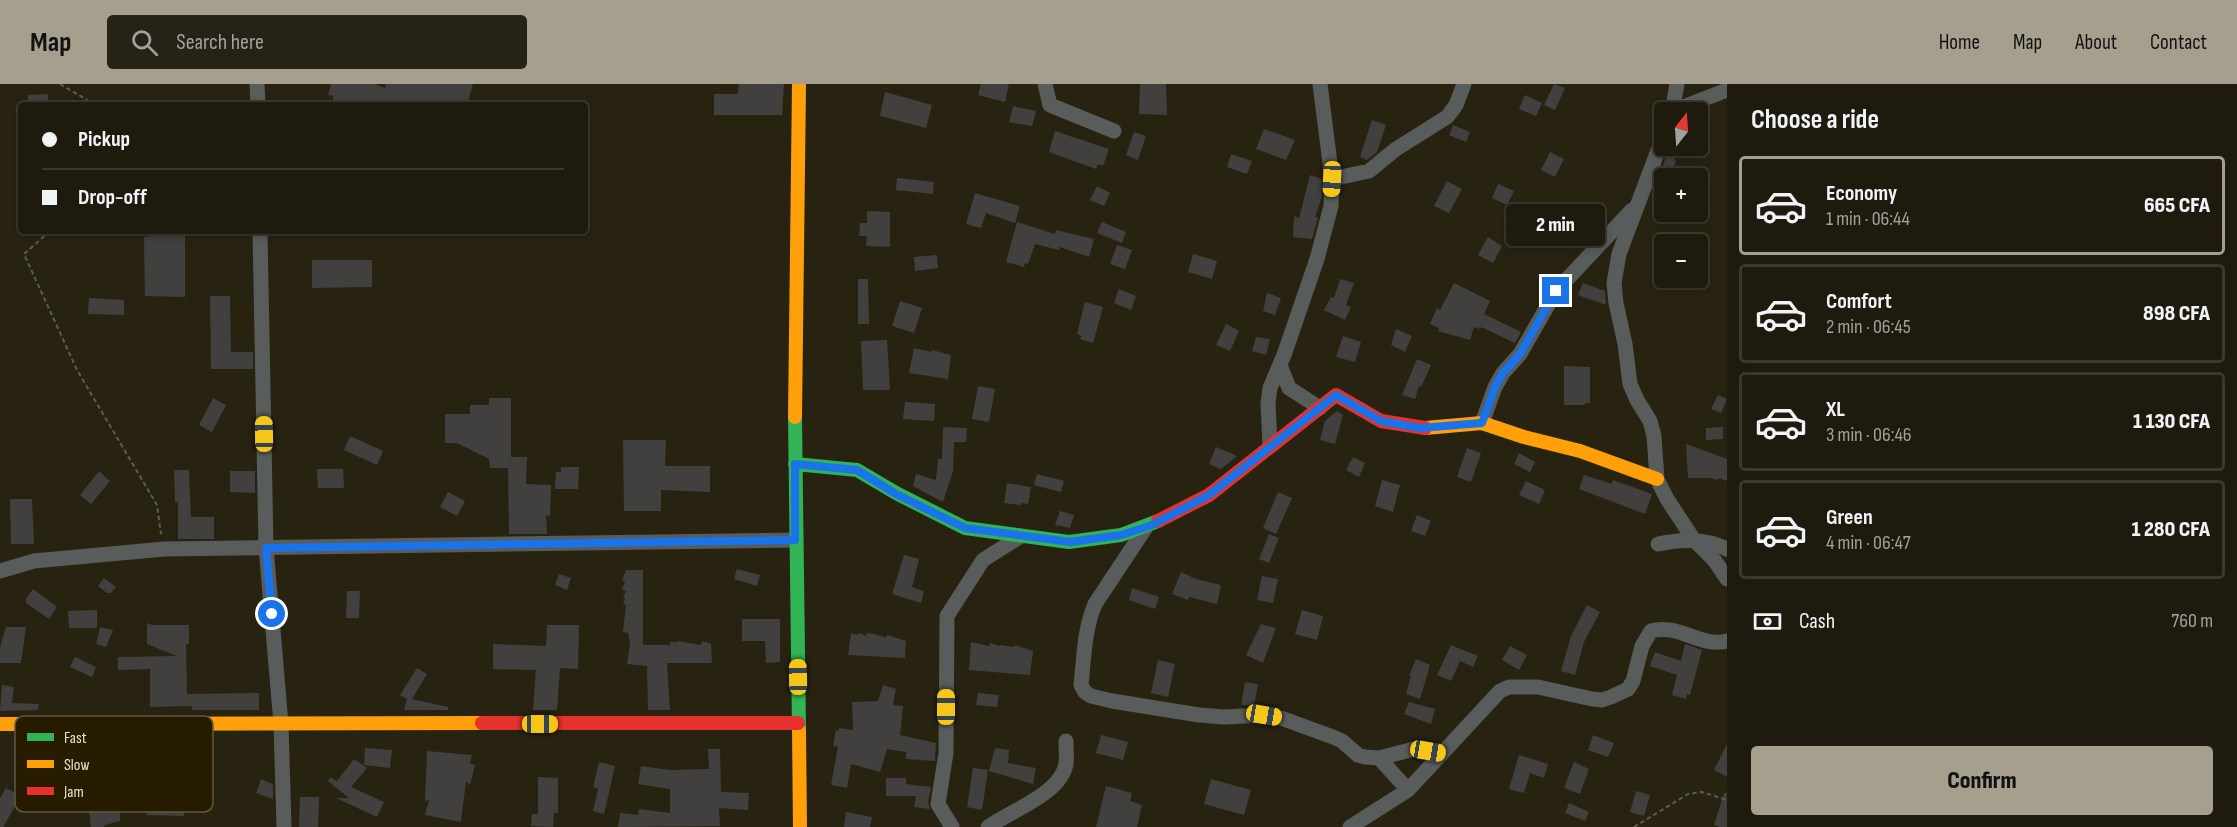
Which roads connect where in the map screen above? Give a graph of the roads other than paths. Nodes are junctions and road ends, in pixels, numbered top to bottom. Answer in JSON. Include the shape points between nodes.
{"nodes":[{"id":1,"x":257,"y":84,"type":"edge"},
{"id":2,"x":799,"y":84,"type":"edge"},
{"id":3,"x":1045,"y":84,"type":"edge"},
{"id":4,"x":1320,"y":84,"type":"edge"},
{"id":5,"x":1464,"y":84,"type":"edge"},
{"id":6,"x":1677,"y":84,"type":"edge"},
{"id":7,"x":1727,"y":90,"type":"edge"},
{"id":8,"x":258,"y":102,"type":"edge"},
{"id":9,"x":1674,"y":102,"type":"edge"},
{"id":10,"x":1698,"y":102,"type":"edge"},
{"id":11,"x":1114,"y":131,"type":"dead end"},
{"id":12,"x":1656,"y":156,"type":"edge"},
{"id":13,"x":1332,"y":179,"type":"junction"},
{"id":14,"x":1637,"y":206,"type":"junction"},
{"id":15,"x":260,"y":234,"type":"edge"},
{"id":16,"x":1280,"y":365,"type":"junction"},
{"id":17,"x":1320,"y":408,"type":"junction"},
{"id":18,"x":1482,"y":423,"type":"junction"},
{"id":19,"x":1270,"y":446,"type":"junction"},
{"id":20,"x":795,"y":464,"type":"junction"},
{"id":21,"x":1657,"y":479,"type":"junction"},
{"id":22,"x":1146,"y":527,"type":"junction"},
{"id":23,"x":1021,"y":536,"type":"junction"},
{"id":24,"x":795,"y":540,"type":"junction"},
{"id":25,"x":1694,"y":540,"type":"junction"},
{"id":26,"x":1658,"y":544,"type":"dead end"},
{"id":27,"x":266,"y":548,"type":"junction"},
{"id":28,"x":1727,"y":549,"type":"edge"},
{"id":29,"x":0,"y":571,"type":"edge"},
{"id":30,"x":1727,"y":579,"type":"edge"},
{"id":31,"x":1727,"y":641,"type":"edge"},
{"id":32,"x":798,"y":723,"type":"junction"},
{"id":33,"x":213,"y":724,"type":"edge"},
{"id":34,"x":282,"y":724,"type":"junction"},
{"id":35,"x":1066,"y":741,"type":"dead end"},
{"id":36,"x":1442,"y":754,"type":"junction"},
{"id":37,"x":1379,"y":758,"type":"junction"},
{"id":38,"x":1408,"y":790,"type":"junction"},
{"id":39,"x":284,"y":827,"type":"edge"},
{"id":40,"x":800,"y":827,"type":"edge"},
{"id":41,"x":952,"y":827,"type":"edge"},
{"id":42,"x":988,"y":827,"type":"edge"},
{"id":43,"x":1350,"y":827,"type":"edge"}],
"edges":[{"from":1,"to":8,"type":"street"},
{"from":2,"to":20,"type":"street"},
{"from":3,"to":11,"type":"street","via":[[1050,105]]},
{"from":4,"to":13,"type":"street"},
{"from":5,"to":13,"type":"street","via":[[1447,117],[1369,171]]},
{"from":6,"to":9,"type":"street"},
{"from":7,"to":10,"type":"street"},
{"from":12,"to":14,"type":"street"},
{"from":13,"to":16,"type":"street","via":[[1331,206],[1317,259]]},
{"from":14,"to":18,"type":"street","via":[[1556,291],[1520,354],[1495,387]]},
{"from":14,"to":21,"type":"street","via":[[1619,254],[1614,283],[1630,384],[1654,436]]},
{"from":15,"to":27,"type":"street"},
{"from":16,"to":17,"type":"street","via":[[1289,388]]},
{"from":16,"to":19,"type":"street","via":[[1268,403]]},
{"from":17,"to":18,"type":"street","via":[[1336,395],[1381,421],[1420,428]]},
{"from":17,"to":19,"type":"street"},
{"from":18,"to":21,"type":"street","via":[[1580,451]]},
{"from":19,"to":22,"type":"street","via":[[1209,495]]},
{"from":20,"to":23,"type":"street","via":[[857,470],[965,528]]},
{"from":20,"to":24,"type":"street"},
{"from":21,"to":25,"type":"street"},
{"from":22,"to":23,"type":"street","via":[[1121,535],[1070,542]]},
{"from":22,"to":37,"type":"street","via":[[1090,615],[1081,685],[1085,692],[1112,701],[1199,715],[1281,718],[1333,736],[1358,755]]},
{"from":23,"to":41,"type":"street","via":[[984,561],[947,616],[946,753],[938,804]]},
{"from":24,"to":27,"type":"street"},
{"from":24,"to":32,"type":"street"},
{"from":25,"to":26,"type":"street"},
{"from":25,"to":28,"type":"street"},
{"from":25,"to":30,"type":"street"},
{"from":27,"to":29,"type":"street","via":[[164,549],[34,561]]},
{"from":27,"to":34,"type":"street"},
{"from":31,"to":36,"type":"street","via":[[1717,643],[1661,628],[1651,631],[1628,689],[1602,700],[1538,687],[1509,687],[1500,691]]},
{"from":32,"to":34,"type":"street"},
{"from":32,"to":40,"type":"street"},
{"from":33,"to":34,"type":"street"},
{"from":34,"to":39,"type":"street"},
{"from":35,"to":42,"type":"street","via":[[1066,765],[1060,780]]},
{"from":36,"to":37,"type":"street","via":[[1414,749]]},
{"from":36,"to":38,"type":"street"},
{"from":37,"to":38,"type":"street"},
{"from":38,"to":43,"type":"street"}]}
